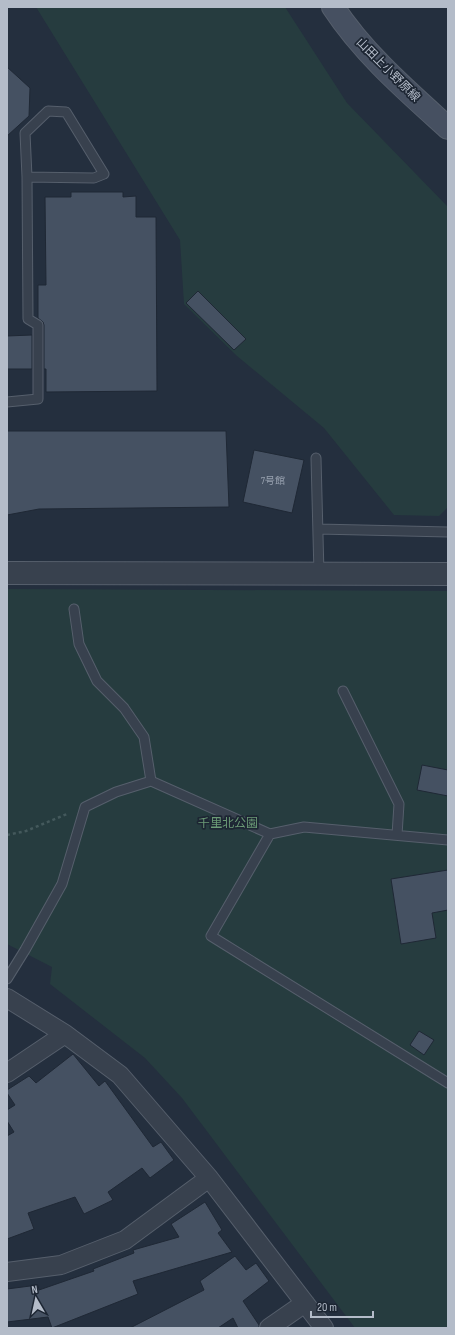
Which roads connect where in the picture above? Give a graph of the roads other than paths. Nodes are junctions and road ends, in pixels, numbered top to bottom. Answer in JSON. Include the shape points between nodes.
{"nodes":[{"id":1,"x":332,"y":7,"type":"edge"},
{"id":2,"x":448,"y":128,"type":"edge"},
{"id":3,"x":28,"y":177,"type":"junction"},
{"id":4,"x":7,"y":402,"type":"edge"},
{"id":5,"x":316,"y":458,"type":"dead end"},
{"id":6,"x":318,"y":529,"type":"junction"},
{"id":7,"x":448,"y":532,"type":"edge"},
{"id":8,"x":7,"y":573,"type":"edge"},
{"id":9,"x":319,"y":574,"type":"junction"},
{"id":10,"x":448,"y":574,"type":"edge"},
{"id":11,"x":74,"y":608,"type":"dead end"},
{"id":12,"x":343,"y":691,"type":"dead end"},
{"id":13,"x":151,"y":781,"type":"junction"},
{"id":14,"x":270,"y":834,"type":"junction"},
{"id":15,"x":397,"y":836,"type":"junction"},
{"id":16,"x":448,"y":840,"type":"edge"},
{"id":17,"x":7,"y":978,"type":"edge"},
{"id":18,"x":7,"y":998,"type":"edge"},
{"id":19,"x":65,"y":1034,"type":"junction"},
{"id":20,"x":7,"y":1074,"type":"edge"},
{"id":21,"x":447,"y":1079,"type":"edge"},
{"id":22,"x":209,"y":1178,"type":"junction"},
{"id":23,"x":7,"y":1272,"type":"edge"},
{"id":24,"x":305,"y":1303,"type":"junction"},
{"id":25,"x":269,"y":1328,"type":"edge"},
{"id":26,"x":324,"y":1328,"type":"edge"}],
"edges":[{"from":1,"to":2,"type":"main road","name":"山田上小野原線","via":[[370,55]]},
{"from":3,"to":3,"type":"lane","via":[[25,133],[48,111],[66,112],[104,174],[94,178]]},
{"from":3,"to":4,"type":"lane","via":[[28,319],[38,325],[38,399]]},
{"from":5,"to":6,"type":"lane"},
{"from":6,"to":7,"type":"lane"},
{"from":6,"to":9,"type":"lane"},
{"from":8,"to":9,"type":"street"},
{"from":9,"to":10,"type":"street"},
{"from":11,"to":13,"type":"lane","via":[[79,644],[97,681],[124,708],[144,737]]},
{"from":12,"to":15,"type":"lane","via":[[399,804]]},
{"from":13,"to":14,"type":"lane"},
{"from":13,"to":17,"type":"lane","via":[[116,792],[86,807],[62,884]]},
{"from":14,"to":15,"type":"lane","via":[[304,827]]},
{"from":14,"to":21,"type":"lane","via":[[211,936]]},
{"from":15,"to":16,"type":"lane"},
{"from":18,"to":19,"type":"street"},
{"from":19,"to":20,"type":"street"},
{"from":19,"to":22,"type":"street","via":[[120,1075]]},
{"from":22,"to":23,"type":"street","via":[[125,1240],[61,1265]]},
{"from":22,"to":24,"type":"street"},
{"from":24,"to":25,"type":"street"},
{"from":24,"to":26,"type":"street"}]}
